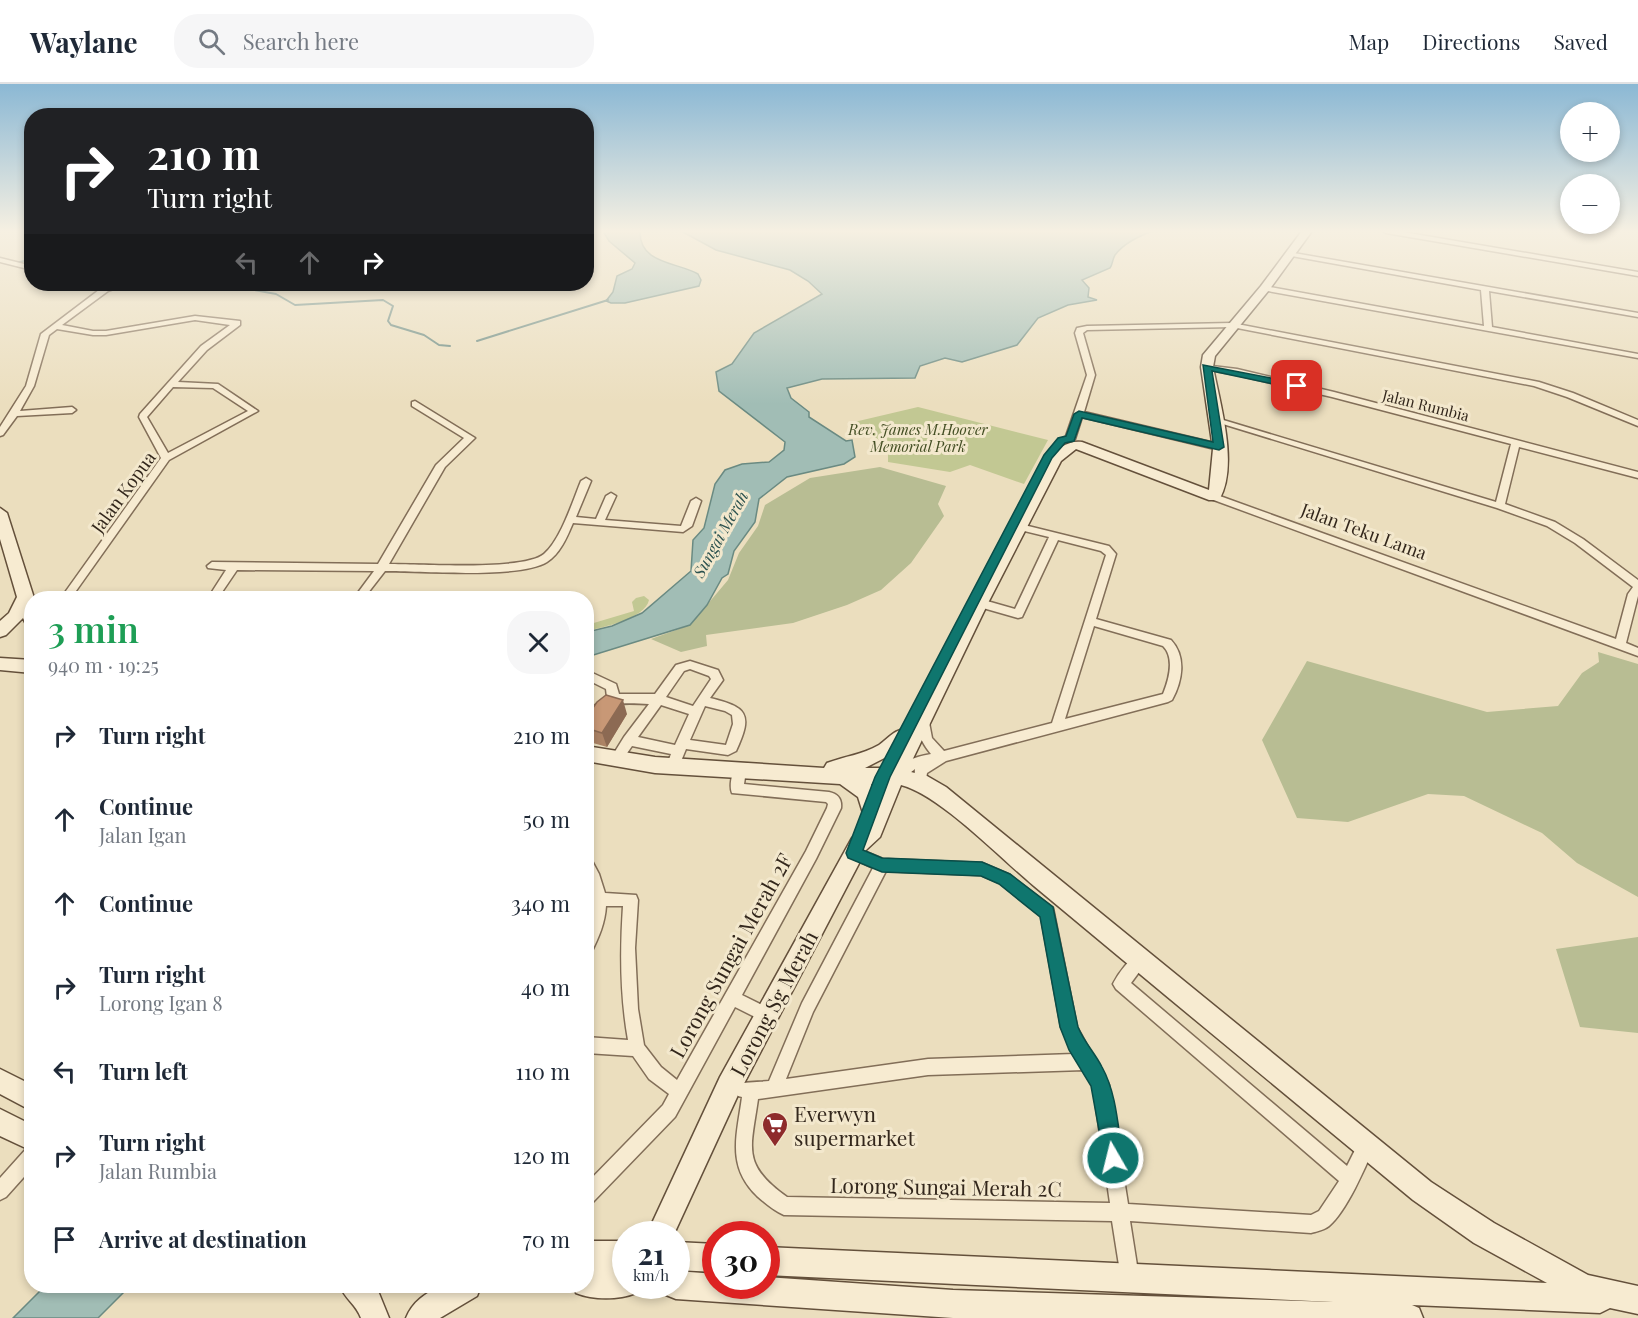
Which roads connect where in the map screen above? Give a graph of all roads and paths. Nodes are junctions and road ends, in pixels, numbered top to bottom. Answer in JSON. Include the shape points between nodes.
{"nodes":[{"id":1,"x":1265,"y":288,"type":"edge"},
{"id":2,"x":1268,"y":289,"type":"edge"},
{"id":3,"x":1485,"y":289,"type":"joint"},
{"id":4,"x":102,"y":291,"type":"edge"},
{"id":5,"x":1638,"y":315,"type":"edge"},
{"id":6,"x":1232,"y":325,"type":"junction"},
{"id":7,"x":56,"y":326,"type":"junction"},
{"id":8,"x":1488,"y":329,"type":"junction"},
{"id":9,"x":1638,"y":356,"type":"edge"},
{"id":10,"x":1207,"y":367,"type":"junction"},
{"id":11,"x":171,"y":384,"type":"junction"},
{"id":12,"x":415,"y":404,"type":"dead end"},
{"id":13,"x":72,"y":410,"type":"dead end"},
{"id":14,"x":14,"y":414,"type":"junction"},
{"id":15,"x":1079,"y":414,"type":"junction"},
{"id":16,"x":1217,"y":421,"type":"junction"},
{"id":17,"x":1638,"y":423,"type":"edge"},
{"id":18,"x":0,"y":433,"type":"edge"},
{"id":19,"x":1516,"y":442,"type":"junction"},
{"id":20,"x":1070,"y":443,"type":"junction"},
{"id":21,"x":1219,"y":447,"type":"junction"},
{"id":22,"x":166,"y":458,"type":"junction"},
{"id":23,"x":1638,"y":475,"type":"edge"},
{"id":24,"x":586,"y":481,"type":"dead end"},
{"id":25,"x":611,"y":496,"type":"dead end"},
{"id":26,"x":1214,"y":497,"type":"junction"},
{"id":27,"x":696,"y":501,"type":"dead end"},
{"id":28,"x":1500,"y":506,"type":"junction"},
{"id":29,"x":0,"y":513,"type":"edge"},
{"id":30,"x":569,"y":520,"type":"junction"},
{"id":31,"x":599,"y":523,"type":"junction"},
{"id":32,"x":1020,"y":526,"type":"junction"},
{"id":33,"x":1055,"y":536,"type":"junction"},
{"id":34,"x":212,"y":566,"type":"dead end"},
{"id":35,"x":234,"y":566,"type":"junction"},
{"id":36,"x":381,"y":568,"type":"junction"},
{"id":37,"x":1638,"y":586,"type":"edge"},
{"id":38,"x":25,"y":591,"type":"edge"},
{"id":39,"x":68,"y":591,"type":"edge"},
{"id":40,"x":218,"y":591,"type":"edge"},
{"id":41,"x":364,"y":591,"type":"edge"},
{"id":42,"x":980,"y":603,"type":"junction"},
{"id":43,"x":24,"y":606,"type":"edge"},
{"id":44,"x":1090,"y":621,"type":"junction"},
{"id":45,"x":0,"y":631,"type":"edge"},
{"id":46,"x":1620,"y":645,"type":"junction"},
{"id":47,"x":1638,"y":652,"type":"edge"},
{"id":48,"x":0,"y":664,"type":"edge"},
{"id":49,"x":24,"y":666,"type":"edge"},
{"id":50,"x":594,"y":678,"type":"edge"},
{"id":51,"x":613,"y":699,"type":"junction"},
{"id":52,"x":658,"y":699,"type":"junction"},
{"id":53,"x":594,"y":706,"type":"edge"},
{"id":54,"x":698,"y":706,"type":"junction"},
{"id":55,"x":924,"y":718,"type":"junction"},
{"id":56,"x":1057,"y":727,"type":"junction"},
{"id":57,"x":903,"y":736,"type":"junction"},
{"id":58,"x":628,"y":740,"type":"junction"},
{"id":59,"x":594,"y":754,"type":"edge"},
{"id":60,"x":678,"y":754,"type":"junction"},
{"id":61,"x":942,"y":757,"type":"junction"},
{"id":62,"x":617,"y":758,"type":"junction"},
{"id":63,"x":796,"y":774,"type":"junction"},
{"id":64,"x":842,"y":777,"type":"junction"},
{"id":65,"x":889,"y":777,"type":"junction"},
{"id":66,"x":738,"y":780,"type":"junction"},
{"id":67,"x":920,"y":782,"type":"junction"},
{"id":68,"x":870,"y":807,"type":"junction"},
{"id":69,"x":856,"y":848,"type":"junction"},
{"id":70,"x":882,"y":865,"type":"junction"},
{"id":71,"x":1012,"y":870,"type":"junction"},
{"id":72,"x":594,"y":879,"type":"edge"},
{"id":73,"x":600,"y":899,"type":"junction"},
{"id":74,"x":594,"y":929,"type":"edge"},
{"id":75,"x":1141,"y":960,"type":"junction"},
{"id":76,"x":732,"y":998,"type":"junction"},
{"id":77,"x":767,"y":1015,"type":"junction"},
{"id":78,"x":594,"y":1045,"type":"edge"},
{"id":79,"x":638,"y":1048,"type":"junction"},
{"id":80,"x":1088,"y":1062,"type":"junction"},
{"id":81,"x":0,"y":1081,"type":"edge"},
{"id":82,"x":775,"y":1087,"type":"junction"},
{"id":83,"x":740,"y":1089,"type":"junction"},
{"id":84,"x":680,"y":1092,"type":"junction"},
{"id":85,"x":24,"y":1094,"type":"edge"},
{"id":86,"x":0,"y":1122,"type":"edge"},
{"id":87,"x":24,"y":1135,"type":"edge"},
{"id":88,"x":1366,"y":1146,"type":"junction"},
{"id":89,"x":24,"y":1164,"type":"edge"},
{"id":90,"x":1350,"y":1179,"type":"junction"},
{"id":91,"x":594,"y":1189,"type":"edge"},
{"id":92,"x":0,"y":1191,"type":"edge"},
{"id":93,"x":1121,"y":1212,"type":"junction"},
{"id":94,"x":667,"y":1221,"type":"edge"},
{"id":95,"x":594,"y":1255,"type":"edge"},
{"id":96,"x":612,"y":1255,"type":"edge"},
{"id":97,"x":780,"y":1261,"type":"edge"},
{"id":98,"x":1130,"y":1279,"type":"junction"},
{"id":99,"x":594,"y":1283,"type":"edge"},
{"id":100,"x":612,"y":1283,"type":"edge"},
{"id":101,"x":690,"y":1286,"type":"edge"},
{"id":102,"x":364,"y":1293,"type":"edge"},
{"id":103,"x":455,"y":1293,"type":"edge"},
{"id":104,"x":1638,"y":1300,"type":"edge"},
{"id":105,"x":955,"y":1311,"type":"edge"},
{"id":106,"x":1251,"y":1315,"type":"edge"},
{"id":107,"x":375,"y":1318,"type":"edge"},
{"id":108,"x":420,"y":1318,"type":"edge"},
{"id":109,"x":1410,"y":1318,"type":"edge"}],
"edges":[{"from":1,"to":6,"type":"street"},
{"from":2,"to":8,"type":"street"},
{"from":3,"to":5,"type":"street"},
{"from":3,"to":8,"type":"street"},
{"from":4,"to":7,"type":"street"},
{"from":6,"to":10,"type":"street","via":[[1209,355]]},
{"from":6,"to":15,"type":"street","via":[[1080,330],[1091,375]]},
{"from":6,"to":17,"type":"street","via":[[1536,384]]},
{"from":7,"to":11,"type":"street","via":[[106,333],[195,318],[237,323],[204,348]]},
{"from":7,"to":14,"type":"street","via":[[43,338],[32,380]]},
{"from":8,"to":9,"type":"street"},
{"from":10,"to":16,"type":"street"},
{"from":10,"to":19,"type":"street","name":"Jalan Rumbia"},
{"from":11,"to":22,"type":"street","via":[[142,417]]},
{"from":11,"to":22,"type":"street","name":"Jalan Kopua","via":[[215,386],[254,411]]},
{"from":12,"to":36,"type":"street","via":[[470,438],[441,465]]},
{"from":13,"to":14,"type":"street"},
{"from":14,"to":18,"type":"street"},
{"from":15,"to":20,"type":"street"},
{"from":15,"to":21,"type":"street"},
{"from":16,"to":21,"type":"street"},
{"from":16,"to":28,"type":"street"},
{"from":19,"to":23,"type":"street","name":"Jalan Rumbia"},
{"from":19,"to":28,"type":"street"},
{"from":20,"to":26,"type":"street","name":"Jalan Teku Lama"},
{"from":20,"to":32,"type":"street","via":[[1055,459]]},
{"from":20,"to":57,"type":"street","via":[[1042,466]]},
{"from":21,"to":26,"type":"street"},
{"from":22,"to":39,"type":"street","name":"Jalan Kopua"},
{"from":24,"to":30,"type":"street"},
{"from":25,"to":31,"type":"street"},
{"from":26,"to":46,"type":"street","name":"Jalan Teku Lama"},
{"from":27,"to":31,"type":"street","via":[[683,529]]},
{"from":28,"to":37,"type":"street","via":[[1558,528]]},
{"from":29,"to":38,"type":"street"},
{"from":30,"to":31,"type":"street"},
{"from":30,"to":36,"type":"street","via":[[550,555],[533,564],[512,568]]},
{"from":32,"to":33,"type":"street"},
{"from":32,"to":42,"type":"street"},
{"from":33,"to":42,"type":"street","via":[[1018,614]]},
{"from":33,"to":44,"type":"street","via":[[1110,552]]},
{"from":34,"to":35,"type":"street"},
{"from":35,"to":36,"type":"street"},
{"from":35,"to":40,"type":"street"},
{"from":36,"to":41,"type":"street"},
{"from":37,"to":46,"type":"street"},
{"from":42,"to":55,"type":"street"},
{"from":43,"to":45,"type":"street"},
{"from":44,"to":56,"type":"street"},
{"from":44,"to":56,"type":"street","via":[[1172,647],[1176,653],[1172,689],[1168,697],[1159,701]]},
{"from":46,"to":47,"type":"street","name":"Jalan Teku Lama"},
{"from":48,"to":49,"type":"street"},
{"from":50,"to":51,"type":"street","via":[[612,687]]},
{"from":51,"to":52,"type":"street"},
{"from":51,"to":53,"type":"street"},
{"from":52,"to":54,"type":"street"},
{"from":52,"to":54,"type":"street","via":[[681,668],[690,665],[714,673],[717,680]]},
{"from":52,"to":58,"type":"street"},
{"from":54,"to":60,"type":"street"},
{"from":54,"to":60,"type":"street","via":[[735,709],[740,722],[732,747]]},
{"from":55,"to":61,"type":"street","via":[[926,740]]},
{"from":55,"to":65,"type":"street"},
{"from":56,"to":61,"type":"street"},
{"from":57,"to":63,"type":"street","via":[[862,763]]},
{"from":57,"to":65,"type":"street"},
{"from":58,"to":60,"type":"street"},
{"from":58,"to":62,"type":"street"},
{"from":59,"to":62,"type":"street"},
{"from":60,"to":62,"type":"street"},
{"from":60,"to":66,"type":"street"},
{"from":61,"to":65,"type":"street","via":[[914,763]]},
{"from":61,"to":67,"type":"street","via":[[921,770]]},
{"from":63,"to":64,"type":"street"},
{"from":63,"to":66,"type":"street"},
{"from":64,"to":65,"type":"street"},
{"from":64,"to":68,"type":"street","via":[[866,790]]},
{"from":65,"to":67,"type":"street"},
{"from":65,"to":68,"type":"street"},
{"from":65,"to":69,"type":"street","name":"Lorong Sg Merah","via":[[873,831]]},
{"from":66,"to":76,"type":"street","name":"Lorong Sungai Merah 2F","via":[[830,797],[835,806]]},
{"from":67,"to":71,"type":"street","via":[[939,793]]},
{"from":68,"to":69,"type":"street"},
{"from":69,"to":70,"type":"street"},
{"from":69,"to":77,"type":"street","name":"Lorong Sg Merah"},
{"from":70,"to":71,"type":"street"},
{"from":70,"to":82,"type":"street","via":[[807,1008]]},
{"from":71,"to":75,"type":"street"},
{"from":71,"to":80,"type":"street","via":[[1047,913],[1069,1027]]},
{"from":72,"to":73,"type":"street"},
{"from":73,"to":74,"type":"street"},
{"from":73,"to":79,"type":"street","via":[[631,900],[630,1009]]},
{"from":75,"to":88,"type":"street"},
{"from":75,"to":90,"type":"street","via":[[1120,984]]},
{"from":76,"to":77,"type":"street"},
{"from":76,"to":84,"type":"street","name":"Lorong Sungai Merah 2F"},
{"from":77,"to":83,"type":"street","name":"Lorong Sg Merah"},
{"from":78,"to":79,"type":"street"},
{"from":79,"to":84,"type":"street","via":[[655,1073]]},
{"from":80,"to":82,"type":"street","via":[[928,1067]]},
{"from":80,"to":93,"type":"street","via":[[1101,1085]]},
{"from":81,"to":85,"type":"street"},
{"from":82,"to":83,"type":"street"},
{"from":83,"to":93,"type":"street","name":"Lorong Sungai Merah 2C","via":[[747,1169],[770,1197],[784,1206]]},
{"from":83,"to":94,"type":"street","name":"Lorong Sg Merah"},
{"from":84,"to":91,"type":"street","name":"Lorong Sungai Merah 2F","via":[[664,1116]]},
{"from":86,"to":87,"type":"street"},
{"from":88,"to":90,"type":"street"},
{"from":88,"to":104,"type":"street","via":[[1484,1233],[1584,1288]]},
{"from":89,"to":92,"type":"street"},
{"from":90,"to":93,"type":"street","name":"Lorong Sungai Merah 2C","via":[[1326,1217],[1311,1224]]},
{"from":93,"to":98,"type":"street"},
{"from":95,"to":96,"type":"street"},
{"from":97,"to":98,"type":"street"},
{"from":98,"to":104,"type":"street"},
{"from":99,"to":100,"type":"street"},
{"from":101,"to":105,"type":"street"},
{"from":102,"to":107,"type":"street"},
{"from":103,"to":108,"type":"street"},
{"from":105,"to":106,"type":"street"},
{"from":106,"to":109,"type":"street"}]}
